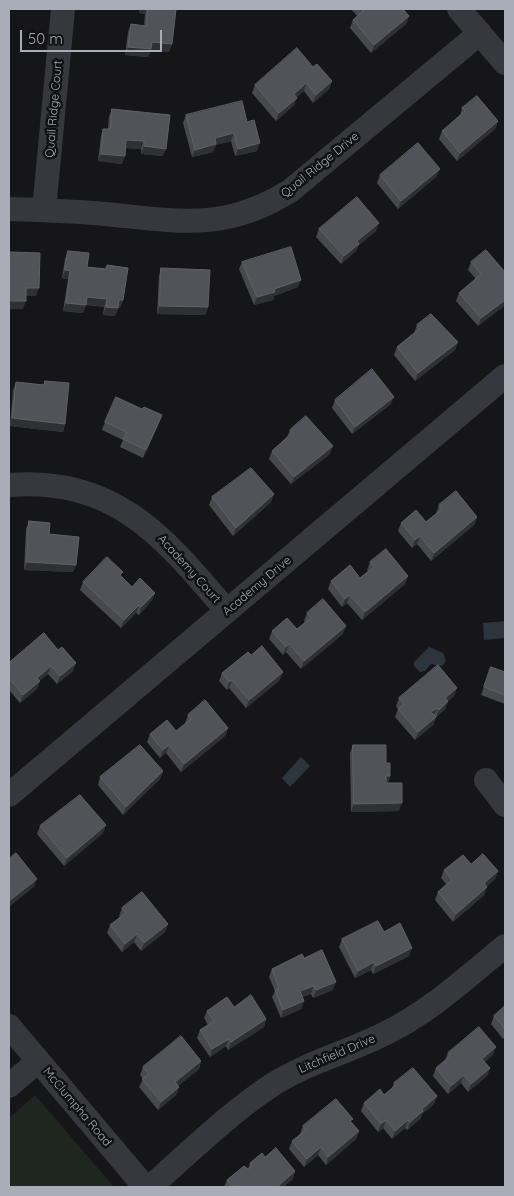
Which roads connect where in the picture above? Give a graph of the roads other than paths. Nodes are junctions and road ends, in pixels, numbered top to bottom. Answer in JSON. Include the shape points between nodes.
{"nodes":[{"id":1,"x":63,"y":9,"type":"edge"},
{"id":2,"x":460,"y":9,"type":"edge"},
{"id":3,"x":480,"y":33,"type":"junction"},
{"id":4,"x":505,"y":63,"type":"edge"},
{"id":5,"x":9,"y":208,"type":"edge"},
{"id":6,"x":44,"y":210,"type":"junction"},
{"id":7,"x":505,"y":376,"type":"edge"},
{"id":8,"x":9,"y":485,"type":"edge"},
{"id":9,"x":227,"y":612,"type":"junction"},
{"id":10,"x":486,"y":780,"type":"dead end"},
{"id":11,"x":9,"y":795,"type":"edge"},
{"id":12,"x":505,"y":805,"type":"edge"},
{"id":13,"x":505,"y":946,"type":"edge"},
{"id":14,"x":9,"y":1026,"type":"edge"},
{"id":15,"x":38,"y":1061,"type":"junction"},
{"id":16,"x":9,"y":1086,"type":"edge"},
{"id":17,"x":145,"y":1187,"type":"edge"},
{"id":18,"x":150,"y":1187,"type":"edge"}],
"edges":[{"from":1,"to":6,"type":"street","name":"Quail Ridge Court"},
{"from":2,"to":3,"type":"street"},
{"from":3,"to":4,"type":"street"},
{"from":3,"to":6,"type":"street","name":"Quail Ridge Drive","via":[[290,191],[256,210],[219,220],[187,223]]},
{"from":5,"to":6,"type":"street","name":"Quail Ridge Drive"},
{"from":7,"to":9,"type":"street","name":"Academy Drive"},
{"from":8,"to":9,"type":"street","name":"Academy Court","via":[[52,486],[76,491],[127,511],[174,549]]},
{"from":9,"to":11,"type":"street","name":"Academy Drive"},
{"from":10,"to":12,"type":"street"},
{"from":13,"to":18,"type":"street","name":"Litchfield Drive","via":[[410,1020],[360,1045],[318,1060],[272,1086]]},
{"from":14,"to":15,"type":"street","name":"McClumpha Road"},
{"from":15,"to":16,"type":"street"},
{"from":15,"to":17,"type":"street","name":"McClumpha Road"}]}
